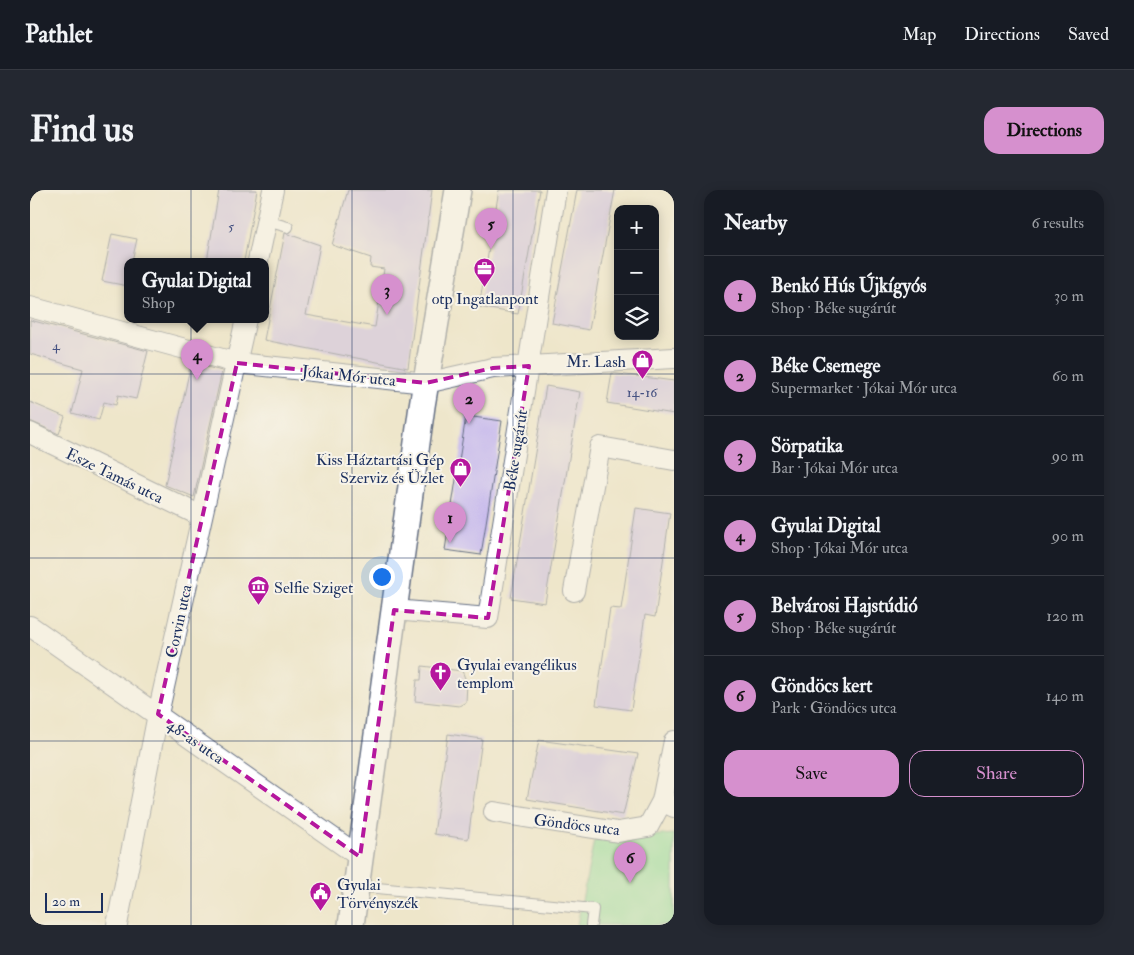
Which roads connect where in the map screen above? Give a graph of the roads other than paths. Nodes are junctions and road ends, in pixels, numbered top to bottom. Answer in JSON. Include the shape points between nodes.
{"nodes":[{"id":1,"x":273,"y":190,"type":"edge"},
{"id":2,"x":458,"y":190,"type":"edge"},
{"id":3,"x":556,"y":190,"type":"edge"},
{"id":4,"x":266,"y":220,"type":"junction"},
{"id":5,"x":288,"y":227,"type":"dead end"},
{"id":6,"x":259,"y":258,"type":"edge"},
{"id":7,"x":30,"y":306,"type":"edge"},
{"id":8,"x":245,"y":323,"type":"edge"},
{"id":9,"x":674,"y":358,"type":"edge"},
{"id":10,"x":237,"y":363,"type":"junction"},
{"id":11,"x":529,"y":366,"type":"junction"},
{"id":12,"x":426,"y":384,"type":"junction"},
{"id":13,"x":30,"y":433,"type":"edge"},
{"id":14,"x":674,"y":460,"type":"edge"},
{"id":15,"x":201,"y":516,"type":"junction"},
{"id":16,"x":574,"y":591,"type":"dead end"},
{"id":17,"x":394,"y":610,"type":"junction"},
{"id":18,"x":30,"y":626,"type":"edge"},
{"id":19,"x":158,"y":714,"type":"junction"},
{"id":20,"x":674,"y":741,"type":"edge"},
{"id":21,"x":668,"y":804,"type":"edge"},
{"id":22,"x":494,"y":812,"type":"dead end"},
{"id":23,"x":360,"y":857,"type":"junction"},
{"id":24,"x":356,"y":885,"type":"junction"},
{"id":25,"x":117,"y":925,"type":"edge"},
{"id":26,"x":351,"y":925,"type":"edge"},
{"id":27,"x":591,"y":925,"type":"edge"}],
"edges":[{"from":1,"to":4,"type":"street"},
{"from":2,"to":12,"type":"street"},
{"from":3,"to":11,"type":"street","name":"Béke sugárút"},
{"from":4,"to":5,"type":"lane"},
{"from":4,"to":6,"type":"street"},
{"from":7,"to":10,"type":"street","name":"Jókai Mór utca"},
{"from":8,"to":10,"type":"street","name":"Corvin utca"},
{"from":9,"to":11,"type":"street","name":"Jókai Mór utca"},
{"from":10,"to":12,"type":"street","name":"Jókai Mór utca"},
{"from":10,"to":15,"type":"street","name":"Corvin utca"},
{"from":11,"to":12,"type":"street","name":"Jókai Mór utca","via":[[492,368]]},
{"from":11,"to":17,"type":"street","name":"Béke sugárút","via":[[488,618]]},
{"from":12,"to":17,"type":"street"},
{"from":13,"to":15,"type":"street","name":"Esze Tamás utca"},
{"from":14,"to":16,"type":"street","via":[[600,447]]},
{"from":15,"to":19,"type":"street","name":"Corvin utca"},
{"from":17,"to":23,"type":"street"},
{"from":18,"to":19,"type":"street","name":"48-as utca"},
{"from":19,"to":23,"type":"street","name":"48-as utca"},
{"from":19,"to":25,"type":"street","name":"Corvin utca"},
{"from":20,"to":21,"type":"street"},
{"from":21,"to":22,"type":"street","name":"Göndöcs utca","via":[[648,827],[618,832]]},
{"from":23,"to":24,"type":"street"},
{"from":24,"to":26,"type":"street"},
{"from":24,"to":27,"type":"lane","via":[[593,909]]}]}
